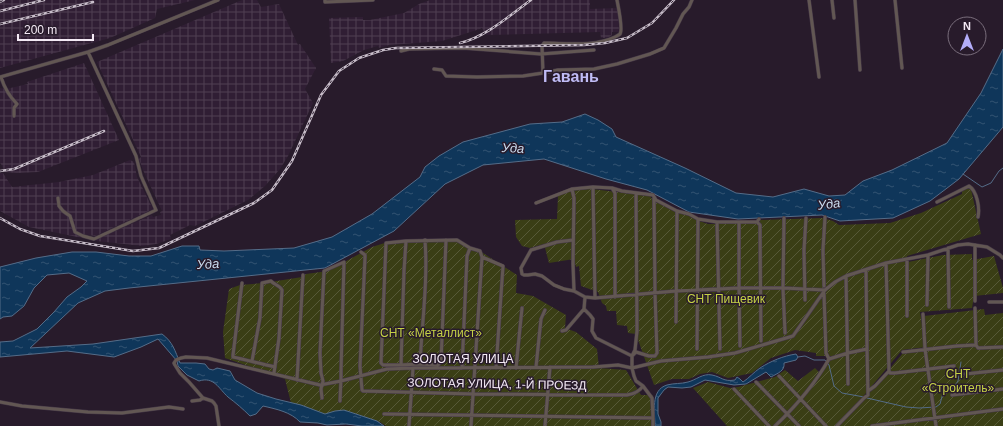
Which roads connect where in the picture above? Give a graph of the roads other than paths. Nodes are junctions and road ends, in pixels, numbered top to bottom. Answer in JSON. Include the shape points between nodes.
{"nodes":[{"id":1,"x":218,"y":0,"type":"edge"},
{"id":2,"x":325,"y":0,"type":"edge"},
{"id":3,"x":373,"y":0,"type":"edge"},
{"id":4,"x":617,"y":0,"type":"edge"},
{"id":5,"x":692,"y":0,"type":"edge"},
{"id":6,"x":809,"y":0,"type":"edge"},
{"id":7,"x":832,"y":0,"type":"edge"},
{"id":8,"x":855,"y":0,"type":"edge"},
{"id":9,"x":895,"y":0,"type":"edge"},
{"id":10,"x":354,"y":1,"type":"edge"},
{"id":11,"x":834,"y":18,"type":"dead end"},
{"id":12,"x":594,"y":50,"type":"dead end"},
{"id":13,"x":400,"y":51,"type":"dead end"},
{"id":14,"x":88,"y":52,"type":"junction"},
{"id":15,"x":541,"y":54,"type":"junction"},
{"id":16,"x":902,"y":68,"type":"dead end"},
{"id":17,"x":434,"y":69,"type":"dead end"},
{"id":18,"x":860,"y":70,"type":"dead end"},
{"id":19,"x":543,"y":73,"type":"junction"},
{"id":20,"x":0,"y":77,"type":"edge"},
{"id":21,"x":819,"y":77,"type":"dead end"},
{"id":22,"x":14,"y":116,"type":"dead end"},
{"id":23,"x":593,"y":187,"type":"junction"},
{"id":24,"x":612,"y":188,"type":"junction"},
{"id":25,"x":572,"y":190,"type":"junction"},
{"id":26,"x":636,"y":192,"type":"junction"},
{"id":27,"x":654,"y":197,"type":"junction"},
{"id":28,"x":58,"y":198,"type":"dead end"},
{"id":29,"x":937,"y":202,"type":"dead end"},
{"id":30,"x":536,"y":203,"type":"dead end"},
{"id":31,"x":677,"y":211,"type":"junction"},
{"id":32,"x":825,"y":217,"type":"dead end"},
{"id":33,"x":978,"y":217,"type":"dead end"},
{"id":34,"x":784,"y":218,"type":"dead end"},
{"id":35,"x":806,"y":218,"type":"dead end"},
{"id":36,"x":698,"y":219,"type":"junction"},
{"id":37,"x":717,"y":222,"type":"junction"},
{"id":38,"x":739,"y":222,"type":"junction"},
{"id":39,"x":425,"y":240,"type":"junction"},
{"id":40,"x":446,"y":240,"type":"junction"},
{"id":41,"x":573,"y":240,"type":"junction"},
{"id":42,"x":406,"y":241,"type":"junction"},
{"id":43,"x":974,"y":245,"type":"junction"},
{"id":44,"x":470,"y":248,"type":"junction"},
{"id":45,"x":948,"y":248,"type":"junction"},
{"id":46,"x":361,"y":252,"type":"dead end"},
{"id":47,"x":928,"y":255,"type":"junction"},
{"id":48,"x":482,"y":257,"type":"junction"},
{"id":49,"x":1003,"y":258,"type":"edge"},
{"id":50,"x":907,"y":259,"type":"junction"},
{"id":51,"x":886,"y":263,"type":"junction"},
{"id":52,"x":866,"y":270,"type":"junction"},
{"id":53,"x":304,"y":275,"type":"dead end"},
{"id":54,"x":846,"y":276,"type":"junction"},
{"id":55,"x":242,"y":283,"type":"dead end"},
{"id":56,"x":824,"y":286,"type":"dead end"},
{"id":57,"x":739,"y":288,"type":"junction"},
{"id":58,"x":760,"y":288,"type":"junction"},
{"id":59,"x":783,"y":288,"type":"junction"},
{"id":60,"x":805,"y":289,"type":"junction"},
{"id":61,"x":697,"y":290,"type":"junction"},
{"id":62,"x":718,"y":290,"type":"junction"},
{"id":63,"x":574,"y":291,"type":"junction"},
{"id":64,"x":676,"y":291,"type":"junction"},
{"id":65,"x":825,"y":292,"type":"junction"},
{"id":66,"x":655,"y":293,"type":"junction"},
{"id":67,"x":637,"y":295,"type":"junction"},
{"id":68,"x":585,"y":297,"type":"junction"},
{"id":69,"x":615,"y":297,"type":"junction"},
{"id":70,"x":595,"y":298,"type":"junction"},
{"id":71,"x":805,"y":300,"type":"dead end"},
{"id":72,"x":975,"y":301,"type":"dead end"},
{"id":73,"x":989,"y":302,"type":"dead end"},
{"id":74,"x":1003,"y":302,"type":"edge"},
{"id":75,"x":927,"y":305,"type":"dead end"},
{"id":76,"x":949,"y":307,"type":"dead end"},
{"id":77,"x":522,"y":308,"type":"dead end"},
{"id":78,"x":975,"y":308,"type":"dead end"},
{"id":79,"x":584,"y":309,"type":"junction"},
{"id":80,"x":545,"y":310,"type":"dead end"},
{"id":81,"x":923,"y":314,"type":"dead end"},
{"id":82,"x":907,"y":316,"type":"dead end"},
{"id":83,"x":676,"y":322,"type":"dead end"},
{"id":84,"x":562,"y":331,"type":"dead end"},
{"id":85,"x":785,"y":332,"type":"dead end"},
{"id":86,"x":761,"y":341,"type":"dead end"},
{"id":87,"x":976,"y":345,"type":"junction"},
{"id":88,"x":740,"y":346,"type":"dead end"},
{"id":89,"x":1003,"y":347,"type":"edge"},
{"id":90,"x":697,"y":349,"type":"dead end"},
{"id":91,"x":720,"y":349,"type":"dead end"},
{"id":92,"x":926,"y":349,"type":"junction"},
{"id":93,"x":867,"y":350,"type":"junction"},
{"id":94,"x":903,"y":352,"type":"dead end"},
{"id":95,"x":848,"y":353,"type":"junction"},
{"id":96,"x":632,"y":356,"type":"junction"},
{"id":97,"x":829,"y":359,"type":"junction"},
{"id":98,"x":252,"y":361,"type":"junction"},
{"id":99,"x":401,"y":365,"type":"junction"},
{"id":100,"x":419,"y":365,"type":"junction"},
{"id":101,"x":954,"y":366,"type":"dead end"},
{"id":102,"x":275,"y":367,"type":"junction"},
{"id":103,"x":550,"y":367,"type":"junction"},
{"id":104,"x":413,"y":368,"type":"junction"},
{"id":105,"x":462,"y":368,"type":"junction"},
{"id":106,"x":474,"y":368,"type":"junction"},
{"id":107,"x":496,"y":368,"type":"junction"},
{"id":108,"x":516,"y":368,"type":"junction"},
{"id":109,"x":536,"y":368,"type":"junction"},
{"id":110,"x":632,"y":368,"type":"junction"},
{"id":111,"x":928,"y":369,"type":"junction"},
{"id":112,"x":1003,"y":370,"type":"edge"},
{"id":113,"x":889,"y":371,"type":"junction"},
{"id":114,"x":274,"y":374,"type":"junction"},
{"id":115,"x":965,"y":374,"type":"dead end"},
{"id":116,"x":362,"y":376,"type":"junction"},
{"id":117,"x":779,"y":376,"type":"dead end"},
{"id":118,"x":297,"y":380,"type":"junction"},
{"id":119,"x":341,"y":381,"type":"junction"},
{"id":120,"x":756,"y":382,"type":"dead end"},
{"id":121,"x":322,"y":384,"type":"junction"},
{"id":122,"x":848,"y":384,"type":"dead end"},
{"id":123,"x":643,"y":386,"type":"junction"},
{"id":124,"x":734,"y":389,"type":"dead end"},
{"id":125,"x":1003,"y":390,"type":"edge"},
{"id":126,"x":868,"y":391,"type":"junction"},
{"id":127,"x":411,"y":392,"type":"junction"},
{"id":128,"x":473,"y":394,"type":"junction"},
{"id":129,"x":548,"y":394,"type":"junction"},
{"id":130,"x":952,"y":395,"type":"dead end"},
{"id":131,"x":203,"y":398,"type":"junction"},
{"id":132,"x":322,"y":398,"type":"dead end"},
{"id":133,"x":800,"y":400,"type":"junction"},
{"id":134,"x":192,"y":401,"type":"dead end"},
{"id":135,"x":340,"y":401,"type":"dead end"},
{"id":136,"x":0,"y":402,"type":"edge"},
{"id":137,"x":183,"y":409,"type":"dead end"},
{"id":138,"x":1003,"y":409,"type":"edge"},
{"id":139,"x":384,"y":414,"type":"dead end"},
{"id":140,"x":410,"y":414,"type":"junction"},
{"id":141,"x":787,"y":414,"type":"junction"},
{"id":142,"x":471,"y":416,"type":"junction"},
{"id":143,"x":546,"y":417,"type":"junction"},
{"id":144,"x":654,"y":418,"type":"junction"},
{"id":145,"x":935,"y":418,"type":"junction"},
{"id":146,"x":219,"y":426,"type":"edge"},
{"id":147,"x":409,"y":426,"type":"edge"},
{"id":148,"x":471,"y":426,"type":"edge"},
{"id":149,"x":545,"y":426,"type":"edge"},
{"id":150,"x":653,"y":426,"type":"edge"},
{"id":151,"x":769,"y":426,"type":"edge"},
{"id":152,"x":775,"y":426,"type":"edge"},
{"id":153,"x":799,"y":426,"type":"edge"},
{"id":154,"x":826,"y":426,"type":"edge"},
{"id":155,"x":837,"y":426,"type":"edge"},
{"id":156,"x":872,"y":426,"type":"edge"},
{"id":157,"x":936,"y":426,"type":"edge"}],
"edges":[{"from":1,"to":14,"type":"street"},
{"from":2,"to":10,"type":"street"},
{"from":3,"to":10,"type":"street"},
{"from":4,"to":15,"type":"street","via":[[621,31],[619,35],[608,40],[585,44],[544,43]]},
{"from":5,"to":19,"type":"street","via":[[664,48],[604,68]]},
{"from":6,"to":21,"type":"street"},
{"from":7,"to":11,"type":"street"},
{"from":8,"to":18,"type":"street"},
{"from":9,"to":16,"type":"street"},
{"from":12,"to":15,"type":"street"},
{"from":13,"to":15,"type":"street","via":[[463,48]]},
{"from":14,"to":20,"type":"street"},
{"from":14,"to":28,"type":"street","via":[[136,156],[141,176],[156,210],[94,239],[75,232],[70,216],[59,206]]},
{"from":15,"to":19,"type":"street"},
{"from":17,"to":19,"type":"street","via":[[444,71],[446,76],[477,78]]},
{"from":20,"to":22,"type":"street","via":[[17,104]]},
{"from":23,"to":24,"type":"street"},
{"from":23,"to":25,"type":"street"},
{"from":23,"to":70,"type":"street"},
{"from":24,"to":26,"type":"street"},
{"from":24,"to":69,"type":"street","via":[[615,193]]},
{"from":25,"to":30,"type":"street"},
{"from":25,"to":41,"type":"street"},
{"from":26,"to":27,"type":"street"},
{"from":26,"to":67,"type":"street"},
{"from":27,"to":31,"type":"street"},
{"from":27,"to":66,"type":"street"},
{"from":29,"to":33,"type":"street","via":[[969,186],[977,199]]},
{"from":31,"to":36,"type":"street"},
{"from":31,"to":64,"type":"street"},
{"from":32,"to":56,"type":"street"},
{"from":34,"to":59,"type":"street"},
{"from":35,"to":60,"type":"street"},
{"from":36,"to":37,"type":"street"},
{"from":36,"to":61,"type":"street"},
{"from":37,"to":38,"type":"street"},
{"from":37,"to":62,"type":"street"},
{"from":38,"to":57,"type":"street"},
{"from":38,"to":58,"type":"street","via":[[758,220],[760,225]]},
{"from":39,"to":40,"type":"street"},
{"from":39,"to":42,"type":"street"},
{"from":39,"to":100,"type":"street","via":[[424,304]]},
{"from":40,"to":44,"type":"street","via":[[457,240]]},
{"from":40,"to":100,"type":"street","via":[[441,362],[438,365]]},
{"from":41,"to":63,"type":"street"},
{"from":41,"to":63,"type":"street","via":[[531,250],[521,268],[524,275],[542,276],[554,285]]},
{"from":42,"to":99,"type":"street"},
{"from":42,"to":99,"type":"street","via":[[386,243],[381,362],[383,365]]},
{"from":43,"to":45,"type":"street"},
{"from":43,"to":49,"type":"street","via":[[987,247]]},
{"from":43,"to":72,"type":"street"},
{"from":44,"to":48,"type":"street","via":[[480,251]]},
{"from":44,"to":105,"type":"street","via":[[467,256]]},
{"from":45,"to":47,"type":"street"},
{"from":45,"to":76,"type":"street"},
{"from":46,"to":116,"type":"street","via":[[365,255],[360,366]]},
{"from":47,"to":50,"type":"street"},
{"from":47,"to":75,"type":"street"},
{"from":48,"to":106,"type":"street"},
{"from":48,"to":107,"type":"street","via":[[503,266]]},
{"from":50,"to":51,"type":"street"},
{"from":50,"to":82,"type":"street"},
{"from":51,"to":52,"type":"street"},
{"from":51,"to":113,"type":"street"},
{"from":52,"to":54,"type":"street"},
{"from":52,"to":93,"type":"street"},
{"from":53,"to":118,"type":"street"},
{"from":54,"to":65,"type":"street"},
{"from":54,"to":95,"type":"street"},
{"from":55,"to":98,"type":"street","via":[[233,356]]},
{"from":57,"to":58,"type":"street"},
{"from":57,"to":62,"type":"street"},
{"from":57,"to":88,"type":"street"},
{"from":58,"to":59,"type":"street"},
{"from":58,"to":86,"type":"street"},
{"from":59,"to":60,"type":"street"},
{"from":59,"to":85,"type":"street"},
{"from":60,"to":65,"type":"street"},
{"from":60,"to":71,"type":"street"},
{"from":61,"to":62,"type":"street"},
{"from":61,"to":64,"type":"street"},
{"from":61,"to":90,"type":"street"},
{"from":62,"to":91,"type":"street"},
{"from":63,"to":68,"type":"street"},
{"from":64,"to":66,"type":"street"},
{"from":64,"to":83,"type":"street"},
{"from":65,"to":97,"type":"street","via":[[826,353]]},
{"from":65,"to":110,"type":"street","via":[[793,336],[735,353],[661,361]]},
{"from":66,"to":67,"type":"street"},
{"from":66,"to":96,"type":"street","via":[[657,354],[649,356],[636,352]]},
{"from":67,"to":69,"type":"street"},
{"from":67,"to":96,"type":"street","via":[[637,331]]},
{"from":68,"to":70,"type":"street"},
{"from":68,"to":79,"type":"street"},
{"from":69,"to":70,"type":"street"},
{"from":73,"to":74,"type":"street"},
{"from":77,"to":108,"type":"street"},
{"from":78,"to":87,"type":"street"},
{"from":79,"to":84,"type":"street","via":[[566,330]]},
{"from":79,"to":96,"type":"street","via":[[593,320],[592,331],[596,338]]},
{"from":80,"to":109,"type":"street","via":[[541,319]]},
{"from":81,"to":92,"type":"street"},
{"from":87,"to":89,"type":"street","via":[[978,348]]},
{"from":87,"to":92,"type":"street"},
{"from":92,"to":94,"type":"street"},
{"from":92,"to":111,"type":"street"},
{"from":93,"to":95,"type":"street"},
{"from":93,"to":126,"type":"street"},
{"from":95,"to":97,"type":"street"},
{"from":95,"to":122,"type":"street"},
{"from":96,"to":110,"type":"street"},
{"from":97,"to":133,"type":"street"},
{"from":98,"to":102,"type":"street"},
{"from":98,"to":102,"type":"street","via":[[260,318],[262,282],[271,281],[282,290]]},
{"from":99,"to":100,"type":"street"},
{"from":100,"to":104,"type":"street","name":"ЗОЛОТАЯ УЛИЦА"},
{"from":100,"to":105,"type":"street","name":"ЗОЛОТАЯ УЛИЦА"},
{"from":101,"to":111,"type":"street"},
{"from":102,"to":114,"type":"street"},
{"from":103,"to":109,"type":"street","name":"ЗОЛОТАЯ УЛИЦА"},
{"from":103,"to":110,"type":"street","name":"ЗОЛОТАЯ УЛИЦА","via":[[618,365]]},
{"from":103,"to":129,"type":"street"},
{"from":104,"to":116,"type":"street","name":"ЗОЛОТАЯ УЛИЦА","via":[[387,369]]},
{"from":104,"to":127,"type":"street"},
{"from":105,"to":106,"type":"street","name":"ЗОЛОТАЯ УЛИЦА"},
{"from":106,"to":107,"type":"street","name":"ЗОЛОТАЯ УЛИЦА"},
{"from":106,"to":128,"type":"street"},
{"from":107,"to":108,"type":"street","name":"ЗОЛОТАЯ УЛИЦА"},
{"from":108,"to":109,"type":"street","name":"ЗОЛОТАЯ УЛИЦА"},
{"from":110,"to":123,"type":"street","via":[[636,381]]},
{"from":111,"to":113,"type":"street","via":[[895,373]]},
{"from":111,"to":145,"type":"street"},
{"from":112,"to":115,"type":"street"},
{"from":113,"to":126,"type":"street"},
{"from":114,"to":118,"type":"street","name":"ЗОЛОТАЯ УЛИЦА"},
{"from":114,"to":131,"type":"street","name":"ЗОЛОТАЯ УЛИЦА","via":[[207,358],[176,360],[175,365],[180,373]]},
{"from":116,"to":119,"type":"street","name":"ЗОЛОТАЯ УЛИЦА"},
{"from":116,"to":127,"type":"street","name":"ЗОЛОТАЯ УЛИЦА, 1-Й ПРОЕЗД","via":[[363,391]]},
{"from":117,"to":133,"type":"street"},
{"from":118,"to":121,"type":"street","name":"ЗОЛОТАЯ УЛИЦА"},
{"from":119,"to":121,"type":"street","name":"ЗОЛОТАЯ УЛИЦА"},
{"from":119,"to":121,"type":"street","via":[[344,262],[324,271],[320,340]]},
{"from":119,"to":135,"type":"street"},
{"from":120,"to":141,"type":"street"},
{"from":121,"to":132,"type":"street"},
{"from":123,"to":129,"type":"street","name":"ЗОЛОТАЯ УЛИЦА, 1-Й ПРОЕЗД","via":[[631,394]]},
{"from":123,"to":144,"type":"street","via":[[652,398]]},
{"from":124,"to":151,"type":"street"},
{"from":125,"to":130,"type":"street"},
{"from":126,"to":155,"type":"street","via":[[868,395]]},
{"from":127,"to":128,"type":"street","name":"ЗОЛОТАЯ УЛИЦА, 1-Й ПРОЕЗД"},
{"from":127,"to":140,"type":"street"},
{"from":128,"to":129,"type":"street","name":"ЗОЛОТАЯ УЛИЦА, 1-Й ПРОЕЗД"},
{"from":128,"to":142,"type":"street"},
{"from":129,"to":143,"type":"street"},
{"from":131,"to":134,"type":"street"},
{"from":131,"to":146,"type":"street","via":[[212,400],[216,406]]},
{"from":133,"to":141,"type":"street"},
{"from":133,"to":154,"type":"street"},
{"from":136,"to":137,"type":"street","via":[[88,412],[122,412],[169,407]]},
{"from":138,"to":145,"type":"street"},
{"from":139,"to":140,"type":"street"},
{"from":140,"to":142,"type":"street"},
{"from":140,"to":147,"type":"street"},
{"from":141,"to":152,"type":"street"},
{"from":141,"to":153,"type":"street"},
{"from":142,"to":143,"type":"street"},
{"from":142,"to":148,"type":"street"},
{"from":143,"to":144,"type":"street"},
{"from":143,"to":149,"type":"street"},
{"from":144,"to":150,"type":"street"},
{"from":145,"to":156,"type":"street"},
{"from":145,"to":157,"type":"street"}]}
